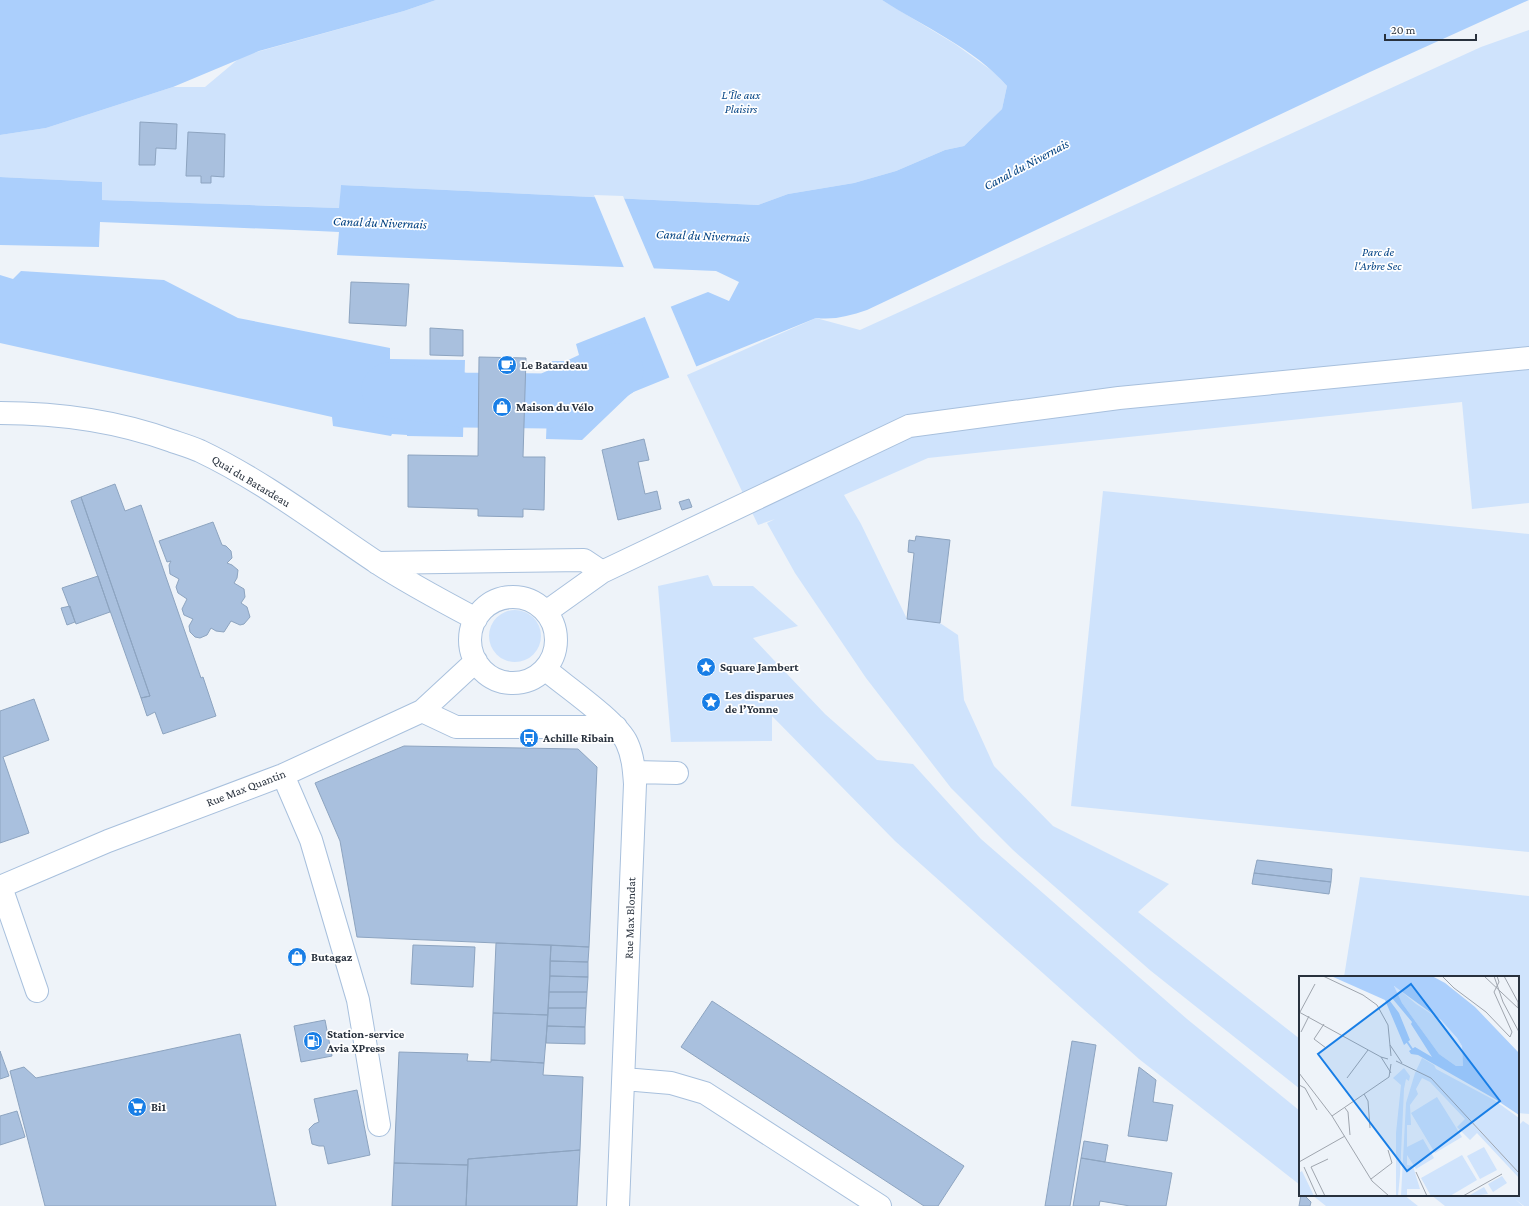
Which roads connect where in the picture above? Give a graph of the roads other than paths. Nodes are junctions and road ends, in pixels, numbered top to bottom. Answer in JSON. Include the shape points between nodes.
{"nodes":[{"id":1,"x":1529,"y":358,"type":"edge"},
{"id":2,"x":0,"y":413,"type":"edge"},
{"id":3,"x":377,"y":563,"type":"junction"},
{"id":4,"x":602,"y":572,"type":"junction"},
{"id":5,"x":546,"y":612,"type":"junction"},
{"id":6,"x":476,"y":619,"type":"junction"},
{"id":7,"x":476,"y":661,"type":"junction"},
{"id":8,"x":545,"y":669,"type":"junction"},
{"id":9,"x":422,"y":711,"type":"junction"},
{"id":10,"x":616,"y":727,"type":"junction"},
{"id":11,"x":634,"y":772,"type":"junction"},
{"id":12,"x":677,"y":773,"type":"dead end"},
{"id":13,"x":282,"y":775,"type":"junction"},
{"id":14,"x":0,"y":887,"type":"edge"},
{"id":15,"x":37,"y":991,"type":"dead end"},
{"id":16,"x":624,"y":1079,"type":"junction"},
{"id":17,"x":379,"y":1125,"type":"dead end"},
{"id":18,"x":618,"y":1206,"type":"edge"},
{"id":19,"x":880,"y":1206,"type":"edge"}],
"edges":[{"from":1,"to":4,"type":"street","via":[[1119,398],[909,426]]},
{"from":2,"to":3,"type":"street","name":"Quai du Batardeau","via":[[87,418],[146,432],[199,450],[256,480]]},
{"from":3,"to":4,"type":"street","via":[[584,560]]},
{"from":3,"to":6,"type":"street","name":"Quai du Batardeau"},
{"from":4,"to":5,"type":"street"},
{"from":5,"to":6,"type":"street","via":[[523,598],[509,598],[496,601],[485,608]]},
{"from":5,"to":8,"type":"street","via":[[553,623],[556,647]]},
{"from":6,"to":7,"type":"street","via":[[471,632],[471,648]]},
{"from":7,"to":8,"type":"street","via":[[484,672],[508,683],[522,682]]},
{"from":7,"to":9,"type":"street","name":"Rue Max Quantin"},
{"from":8,"to":10,"type":"street","name":"Rue Max Blondat"},
{"from":9,"to":10,"type":"street","via":[[456,727]]},
{"from":9,"to":13,"type":"street","name":"Rue Max Quantin"},
{"from":10,"to":11,"type":"street","name":"Rue Max Blondat","via":[[627,742],[634,763]]},
{"from":11,"to":12,"type":"street"},
{"from":11,"to":16,"type":"street","name":"Rue Max Blondat"},
{"from":13,"to":14,"type":"street","name":"Rue Max Quantin","via":[[108,841]]},
{"from":13,"to":17,"type":"street","via":[[311,840],[358,1000]]},
{"from":14,"to":15,"type":"street"},
{"from":16,"to":18,"type":"street","name":"Rue Max Blondat"},
{"from":16,"to":19,"type":"street","via":[[671,1083],[705,1093]]}]}
